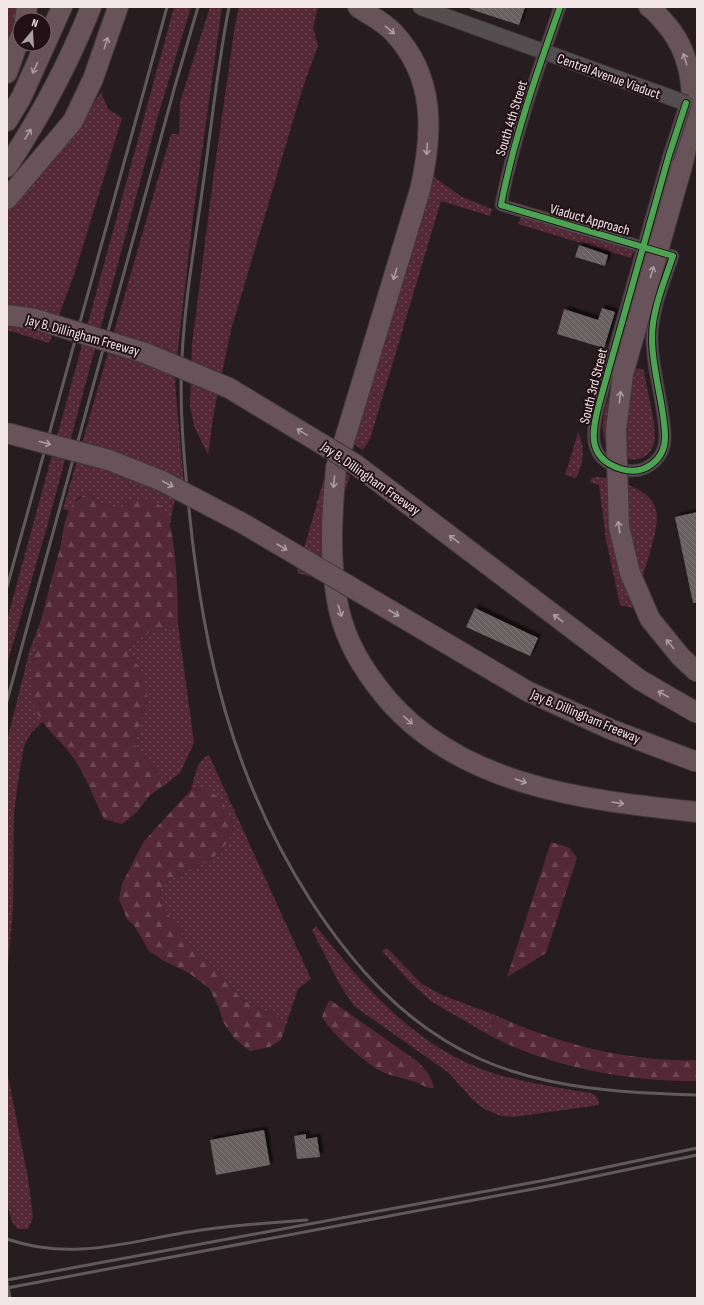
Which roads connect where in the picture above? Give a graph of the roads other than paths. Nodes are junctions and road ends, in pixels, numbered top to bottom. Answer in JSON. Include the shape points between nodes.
{"nodes":[{"id":1,"x":62,"y":7,"type":"edge"},
{"id":2,"x":90,"y":7,"type":"edge"},
{"id":3,"x":118,"y":7,"type":"edge"},
{"id":4,"x":358,"y":7,"type":"edge"},
{"id":5,"x":420,"y":7,"type":"edge"},
{"id":6,"x":560,"y":7,"type":"edge"},
{"id":7,"x":648,"y":7,"type":"edge"},
{"id":8,"x":15,"y":52,"type":"edge"},
{"id":9,"x":7,"y":74,"type":"edge"},
{"id":10,"x":93,"y":79,"type":"junction"},
{"id":11,"x":686,"y":103,"type":"joint"},
{"id":12,"x":7,"y":121,"type":"edge"},
{"id":13,"x":7,"y":167,"type":"edge"},
{"id":14,"x":7,"y":179,"type":"edge"},
{"id":15,"x":7,"y":199,"type":"edge"},
{"id":16,"x":501,"y":205,"type":"joint"},
{"id":17,"x":672,"y":256,"type":"joint"},
{"id":18,"x":7,"y":315,"type":"edge"},
{"id":19,"x":7,"y":433,"type":"edge"},
{"id":20,"x":697,"y":672,"type":"edge"},
{"id":21,"x":697,"y":713,"type":"edge"},
{"id":22,"x":697,"y":762,"type":"edge"},
{"id":23,"x":697,"y":812,"type":"edge"}],
"edges":[{"from":1,"to":12,"type":"highway","one_way":true,"via":[[21,98]]},
{"from":13,"to":2,"type":"highway","one_way":true,"via":[[29,134],[62,72]]},
{"from":10,"to":3,"type":"highway","one_way":true},
{"from":4,"to":23,"type":"highway","one_way":true,"bridge":true,"via":[[392,31],[408,51],[424,82],[430,115],[426,163],[420,190],[336,468],[331,545],[337,601],[347,635],[362,666],[390,704],[424,735],[466,760],[522,782],[579,797]]},
{"from":5,"to":11,"type":"main road","name":"Central Avenue Viaduct","bridge":true},
{"from":6,"to":16,"type":"street","name":"South 4th Street","via":[[510,162]]},
{"from":20,"to":7,"type":"highway","one_way":true,"bridge":true,"via":[[680,656],[650,619],[630,573],[618,527],[616,430],[623,374],[684,160],[690,134],[693,91],[685,57],[675,34]]},
{"from":8,"to":9,"type":"highway"},
{"from":10,"to":14,"type":"highway","via":[[37,149]]},
{"from":10,"to":15,"type":"highway","via":[[73,121]]},
{"from":11,"to":17,"type":"street","name":"South 3rd Street","bridge":true,"via":[[593,427],[593,439],[604,461],[628,471],[647,468],[657,462],[665,436],[652,337],[655,312]]},
{"from":16,"to":17,"type":"street","name":"Viaduct Approach"},
{"from":21,"to":18,"type":"highway","name":"Jay B. Dillingham Freeway","one_way":true,"bridge":true,"via":[[640,680],[356,464],[229,388],[146,353],[34,319]]},
{"from":19,"to":22,"type":"highway","name":"Jay B. Dillingham Freeway","one_way":true,"bridge":true,"via":[[109,460],[162,481],[244,524],[527,691],[610,729]]}]}
